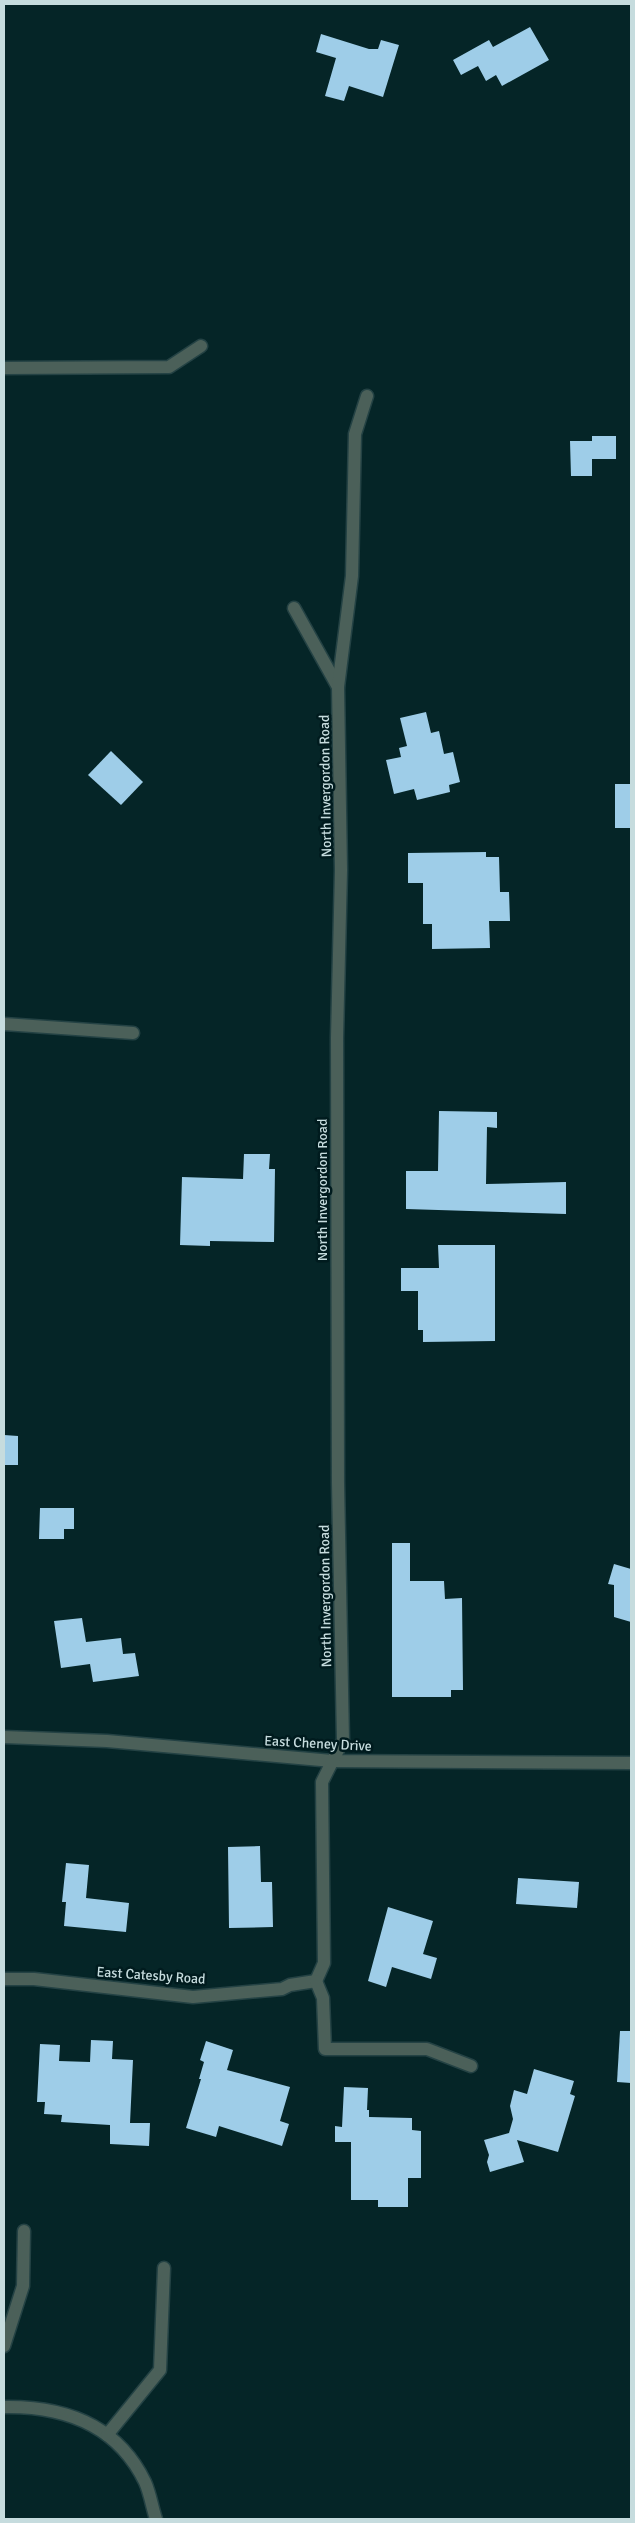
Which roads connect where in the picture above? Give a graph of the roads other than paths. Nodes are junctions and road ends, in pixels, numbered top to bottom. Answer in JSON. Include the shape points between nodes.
{"nodes":[{"id":1,"x":201,"y":346,"type":"dead end"},
{"id":2,"x":4,"y":368,"type":"edge"},
{"id":3,"x":367,"y":396,"type":"dead end"},
{"id":4,"x":294,"y":608,"type":"dead end"},
{"id":5,"x":338,"y":687,"type":"junction"},
{"id":6,"x":4,"y":1024,"type":"edge"},
{"id":7,"x":133,"y":1033,"type":"dead end"},
{"id":8,"x":4,"y":1737,"type":"edge"},
{"id":9,"x":332,"y":1761,"type":"junction"},
{"id":10,"x":631,"y":1763,"type":"edge"},
{"id":11,"x":4,"y":1979,"type":"edge"},
{"id":12,"x":316,"y":1982,"type":"junction"},
{"id":13,"x":471,"y":2066,"type":"dead end"},
{"id":14,"x":24,"y":2230,"type":"dead end"},
{"id":15,"x":164,"y":2268,"type":"dead end"},
{"id":16,"x":4,"y":2346,"type":"edge"},
{"id":17,"x":4,"y":2407,"type":"edge"},
{"id":18,"x":107,"y":2435,"type":"junction"},
{"id":19,"x":156,"y":2519,"type":"edge"}],
"edges":[{"from":1,"to":2,"type":"street","via":[[170,367]]},
{"from":3,"to":5,"type":"street","name":"North Invergordon Road","via":[[356,434],[352,576]]},
{"from":4,"to":5,"type":"street"},
{"from":5,"to":9,"type":"street","name":"North Invergordon Road","via":[[342,870],[337,1038],[342,1740]]},
{"from":6,"to":7,"type":"street"},
{"from":8,"to":9,"type":"street","name":"East Cheney Drive","via":[[107,1741]]},
{"from":9,"to":10,"type":"street","name":"East Cheney Drive"},
{"from":9,"to":12,"type":"street","name":"North Invergordon Road","via":[[322,1782],[324,1963]]},
{"from":11,"to":12,"type":"street","name":"East Catesby Road","via":[[193,1997],[282,1989]]},
{"from":12,"to":13,"type":"street","via":[[324,1998],[325,2049],[427,2049]]},
{"from":14,"to":16,"type":"street","via":[[23,2286]]},
{"from":15,"to":18,"type":"street","via":[[160,2370]]},
{"from":17,"to":18,"type":"street","via":[[50,2409],[87,2422]]},
{"from":18,"to":19,"type":"street","via":[[127,2455],[145,2482]]}]}
